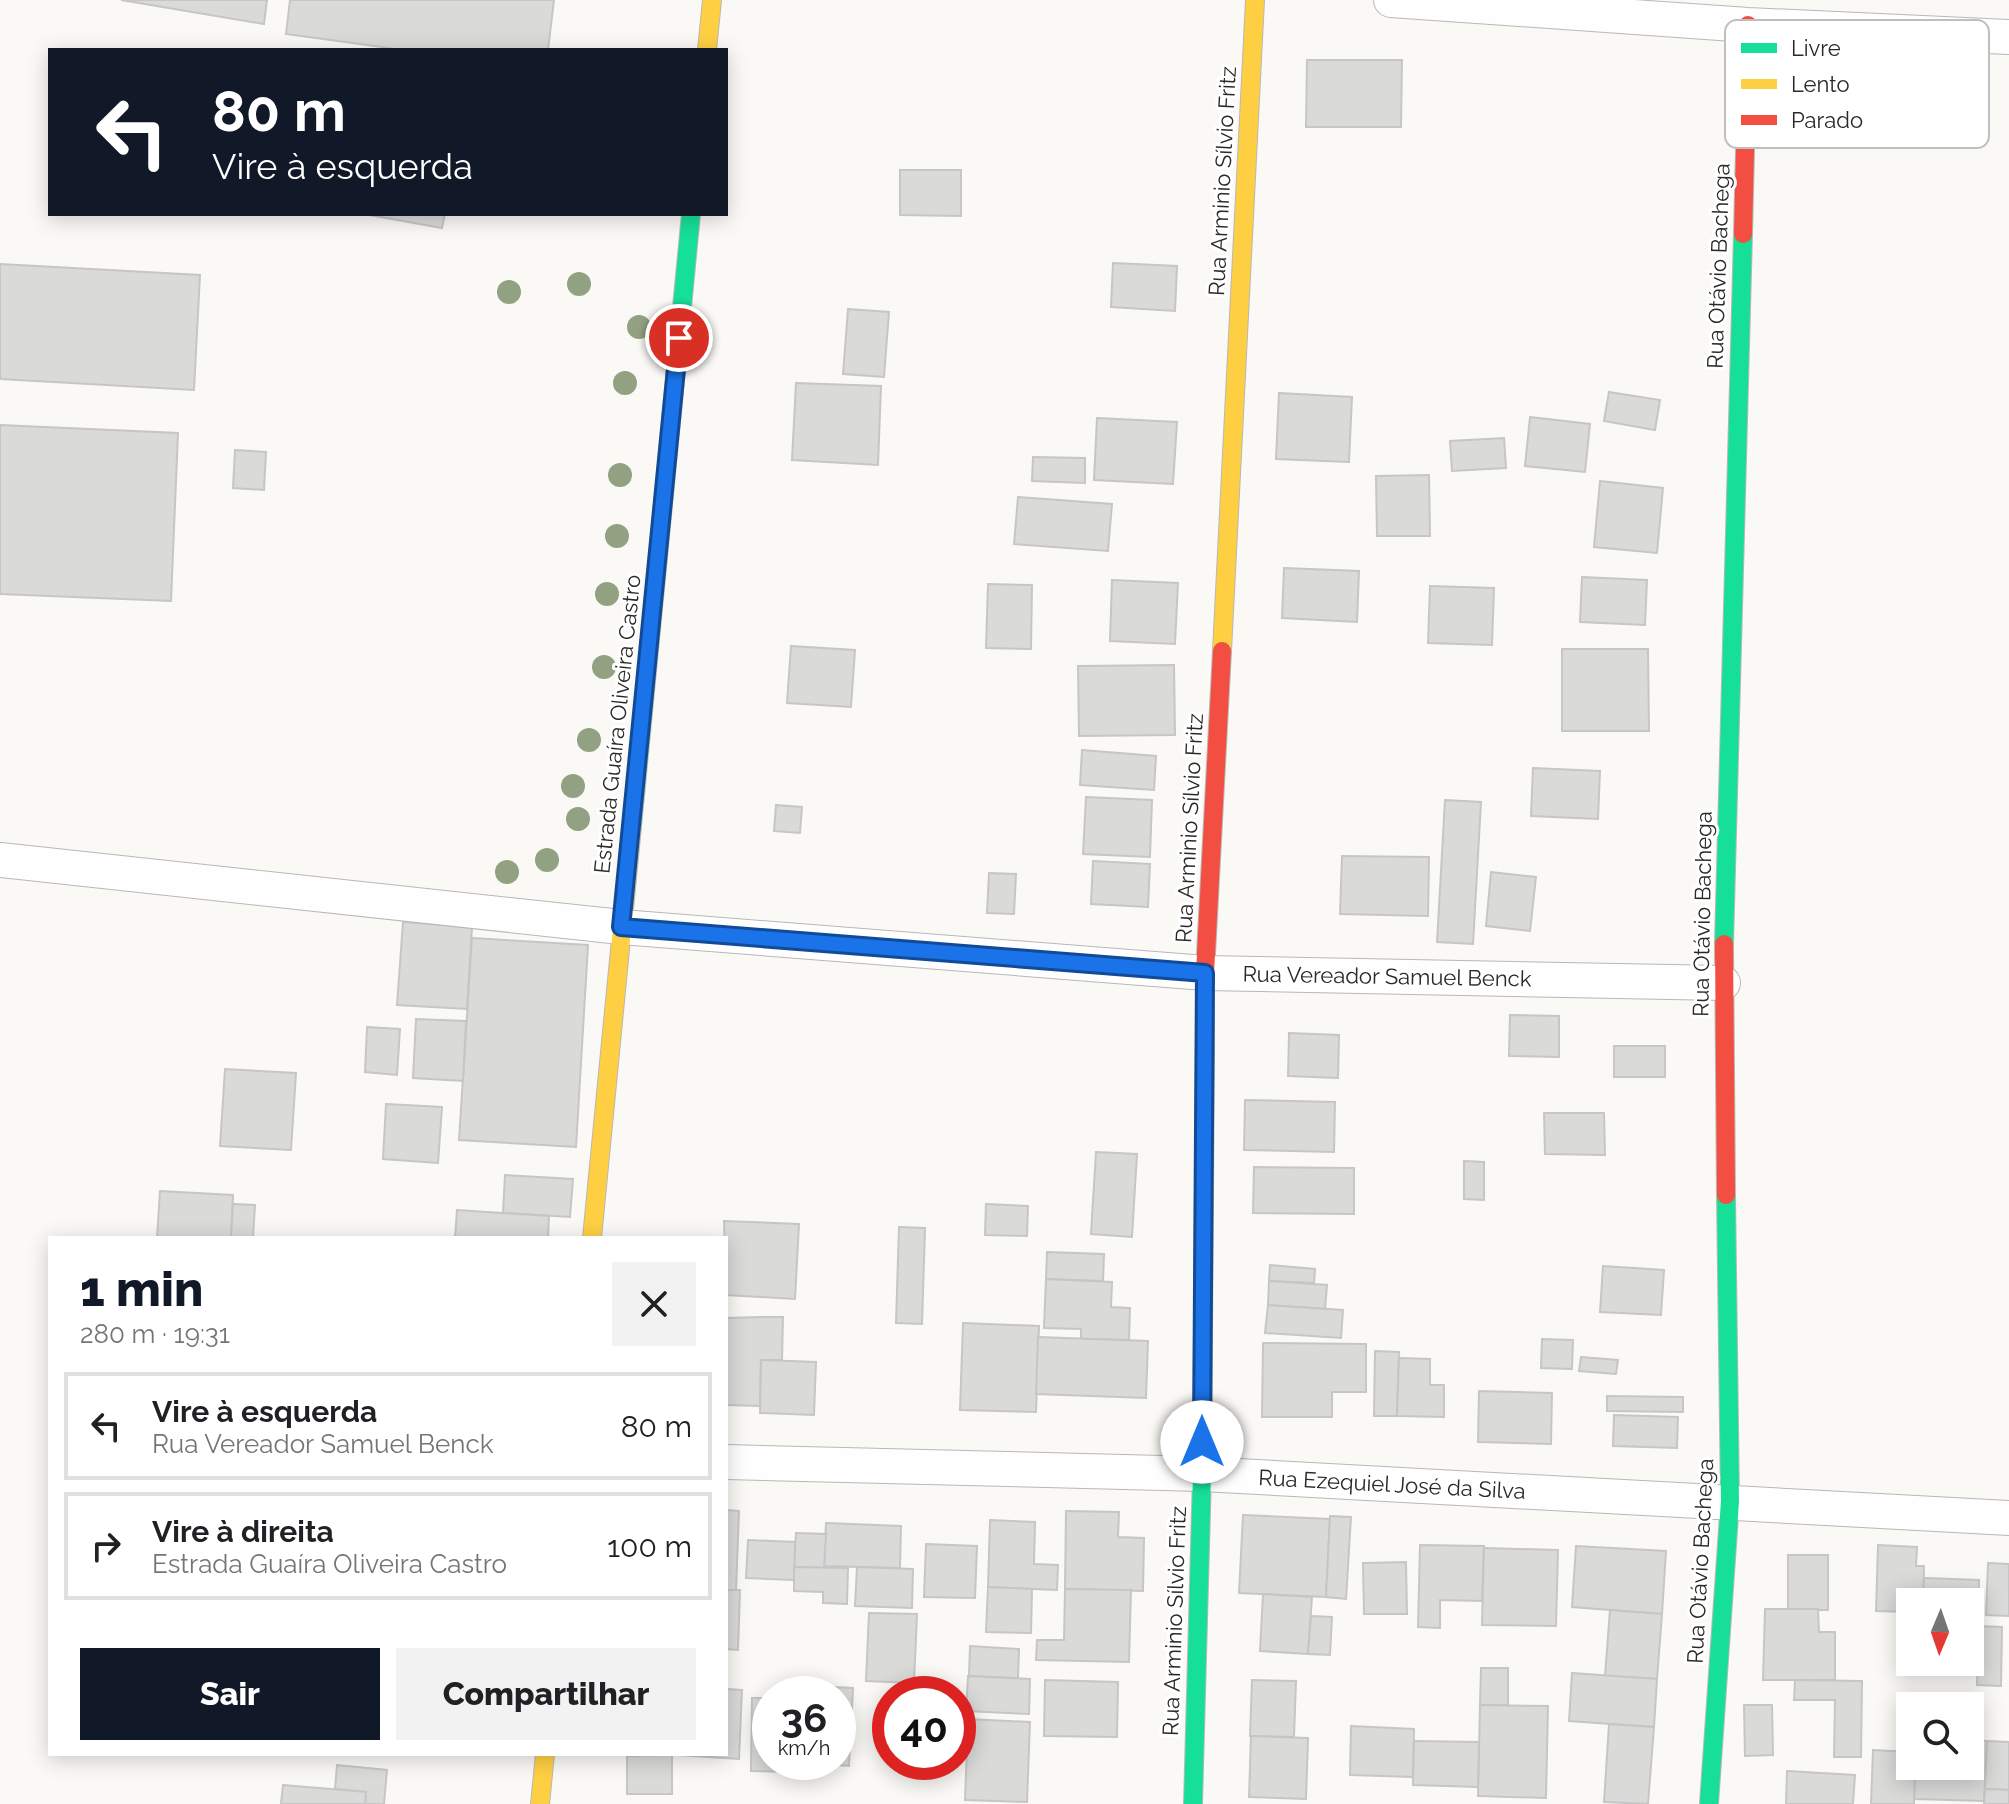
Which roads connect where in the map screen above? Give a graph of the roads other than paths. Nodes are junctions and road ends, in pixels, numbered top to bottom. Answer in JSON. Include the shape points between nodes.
{"nodes":[{"id":1,"x":712,"y":0,"type":"edge"},
{"id":2,"x":1255,"y":0,"type":"edge"},
{"id":3,"x":1391,"y":0,"type":"edge"},
{"id":4,"x":1725,"y":23,"type":"edge"},
{"id":5,"x":1989,"y":36,"type":"edge"},
{"id":6,"x":2009,"y":37,"type":"edge"},
{"id":7,"x":707,"y":48,"type":"edge"},
{"id":8,"x":1745,"y":148,"type":"edge"},
{"id":9,"x":691,"y":216,"type":"edge"},
{"id":10,"x":0,"y":860,"type":"edge"},
{"id":11,"x":621,"y":927,"type":"junction"},
{"id":12,"x":1205,"y":973,"type":"junction"},
{"id":13,"x":1723,"y":983,"type":"junction"},
{"id":14,"x":592,"y":1236,"type":"edge"},
{"id":15,"x":728,"y":1462,"type":"edge"},
{"id":16,"x":1202,"y":1474,"type":"junction"},
{"id":17,"x":1730,"y":1501,"type":"junction"},
{"id":18,"x":2009,"y":1518,"type":"edge"},
{"id":19,"x":545,"y":1756,"type":"edge"},
{"id":20,"x":540,"y":1804,"type":"edge"},
{"id":21,"x":1193,"y":1804,"type":"edge"},
{"id":22,"x":1709,"y":1804,"type":"edge"}],
"edges":[{"from":1,"to":7,"type":"street"},
{"from":2,"to":12,"type":"street","name":"Rua Arminio Sílvio Fritz"},
{"from":3,"to":4,"type":"street"},
{"from":5,"to":6,"type":"street"},
{"from":8,"to":13,"type":"street","name":"Rua Otávio Bachega"},
{"from":9,"to":11,"type":"street","name":"Estrada Guaíra Oliveira Castro"},
{"from":10,"to":11,"type":"street","name":"Rua Vereador Samuel Benck"},
{"from":11,"to":12,"type":"street","name":"Rua Vereador Samuel Benck"},
{"from":11,"to":14,"type":"street","name":"Estrada Guaíra Oliveira Castro"},
{"from":12,"to":13,"type":"street","name":"Rua Vereador Samuel Benck"},
{"from":12,"to":16,"type":"street","name":"Rua Arminio Sílvio Fritz"},
{"from":13,"to":17,"type":"street","name":"Rua Otávio Bachega"},
{"from":15,"to":16,"type":"street","name":"Rua Ezequiel José da Silva"},
{"from":16,"to":17,"type":"street","name":"Rua Ezequiel José da Silva"},
{"from":16,"to":21,"type":"street","name":"Rua Arminio Sílvio Fritz"},
{"from":17,"to":18,"type":"street","name":"Rua Ezequiel José da Silva"},
{"from":17,"to":22,"type":"street","name":"Rua Otávio Bachega"},
{"from":19,"to":20,"type":"street"}]}
